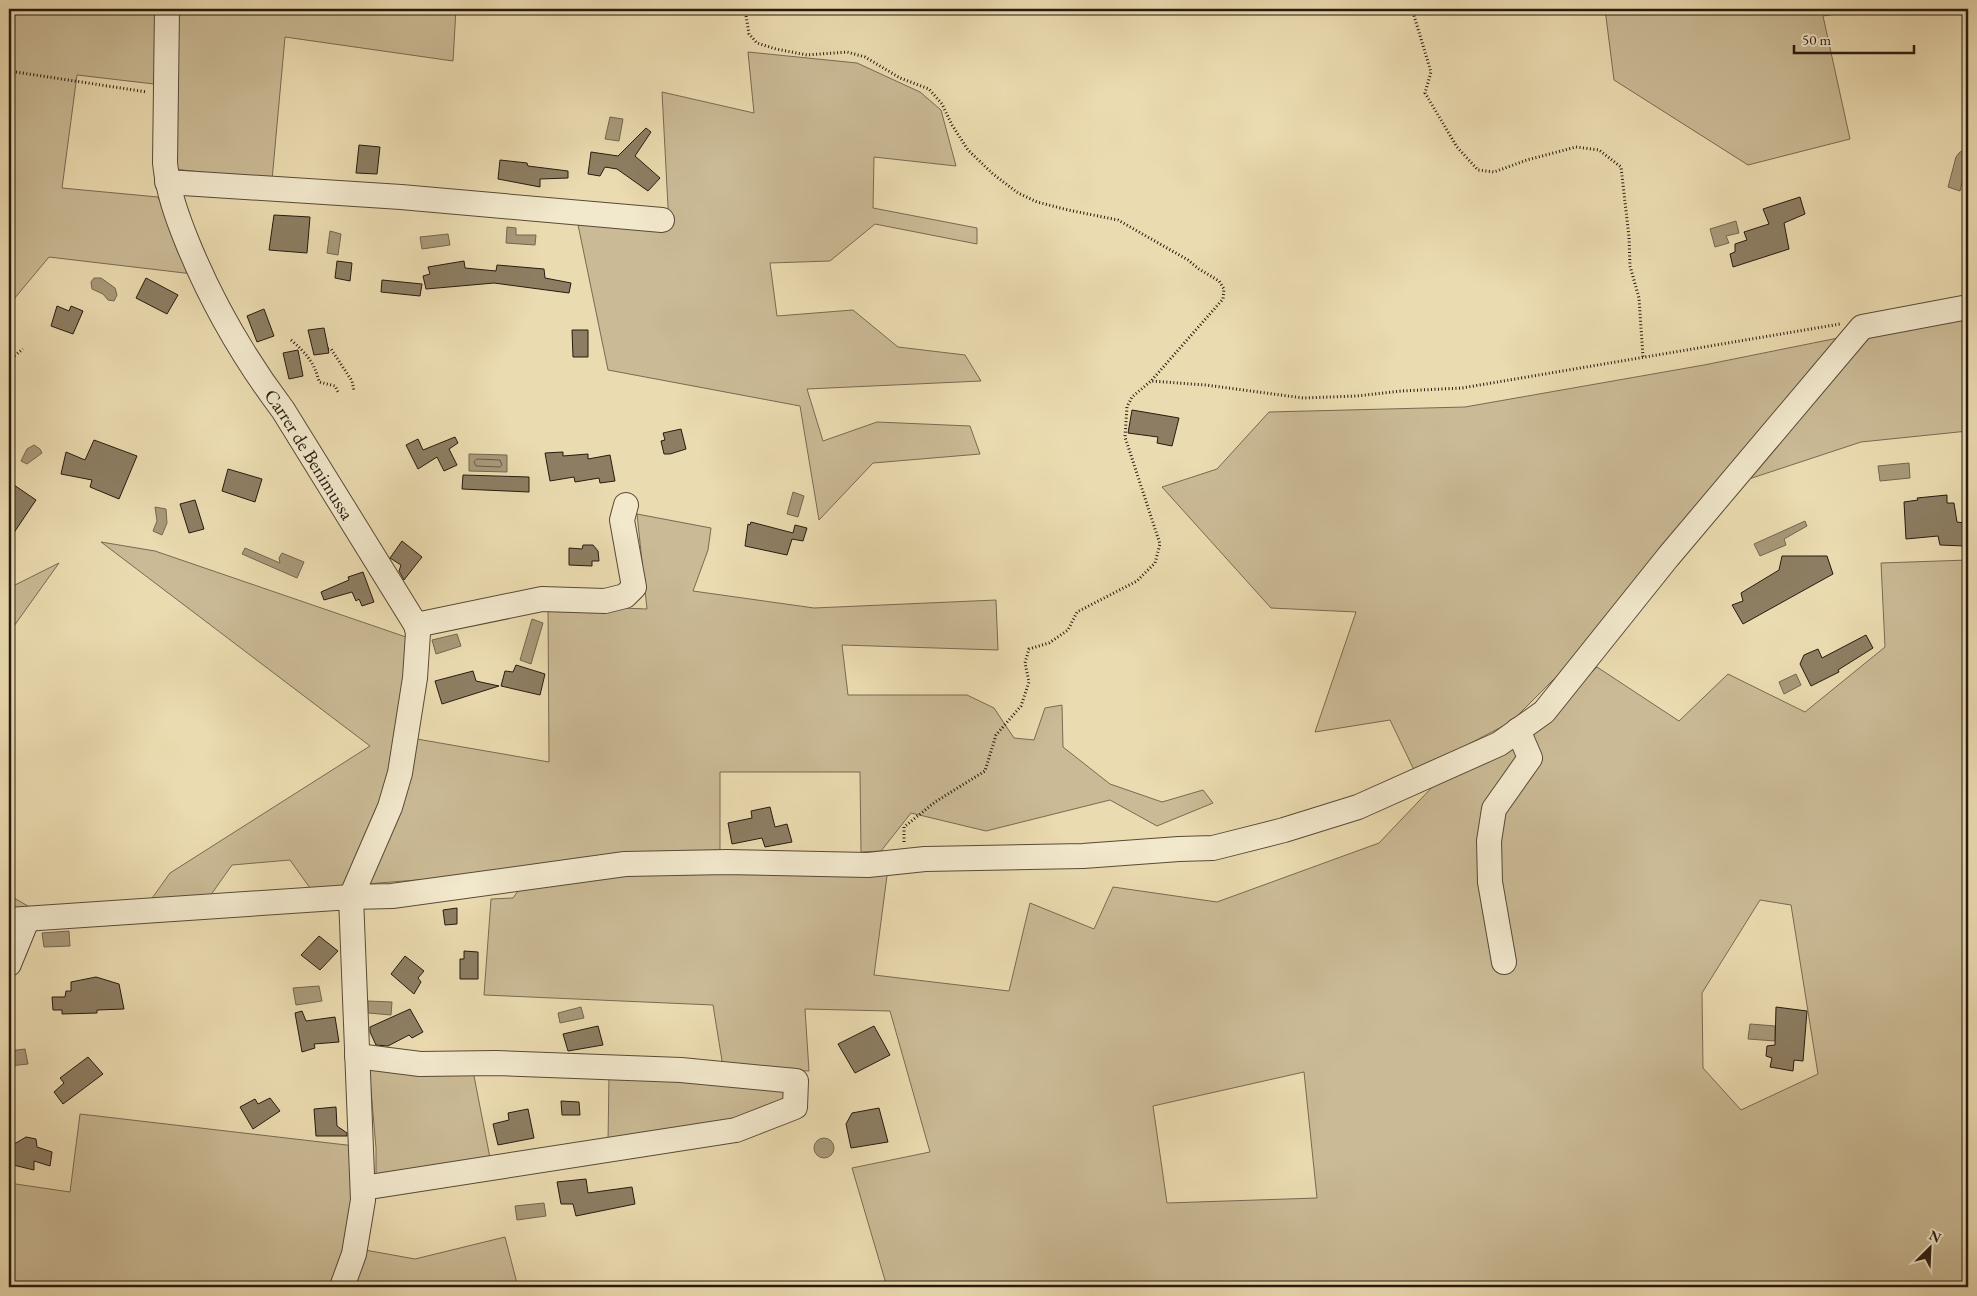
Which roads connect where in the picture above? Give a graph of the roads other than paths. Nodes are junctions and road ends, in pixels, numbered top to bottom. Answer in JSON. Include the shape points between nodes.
{"nodes":[{"id":1,"x":167,"y":9,"type":"edge"},
{"id":2,"x":167,"y":182,"type":"junction"},
{"id":3,"x":662,"y":220,"type":"dead end"},
{"id":4,"x":1968,"y":307,"type":"edge"},
{"id":5,"x":626,"y":505,"type":"dead end"},
{"id":6,"x":416,"y":625,"type":"junction"},
{"id":7,"x":1518,"y":730,"type":"junction"},
{"id":8,"x":351,"y":896,"type":"junction"},
{"id":9,"x":18,"y":920,"type":"edge"},
{"id":10,"x":1504,"y":962,"type":"dead end"},
{"id":11,"x":9,"y":964,"type":"edge"},
{"id":12,"x":357,"y":1056,"type":"junction"},
{"id":13,"x":362,"y":1188,"type":"junction"},
{"id":14,"x":342,"y":1287,"type":"edge"}],
"edges":[{"from":1,"to":2,"type":"street","name":"Carrer de Benimussa"},
{"from":2,"to":3,"type":"street","via":[[401,197]]},
{"from":2,"to":6,"type":"street","name":"Carrer de Benimussa","via":[[202,279],[233,338],[283,410]]},
{"from":4,"to":7,"type":"street","via":[[1862,327],[1668,556],[1544,712]]},
{"from":5,"to":6,"type":"street","via":[[622,520],[634,587],[625,596],[605,601],[542,599]]},
{"from":6,"to":8,"type":"street","name":"Carrer de Benimussa","via":[[415,678],[400,773],[390,807]]},
{"from":7,"to":8,"type":"street","via":[[1499,744],[1358,807],[1213,848],[1083,856],[925,859],[868,865],[625,864],[392,896]]},
{"from":7,"to":10,"type":"street","via":[[1530,758],[1494,809],[1489,841],[1490,882]]},
{"from":8,"to":9,"type":"street"},
{"from":8,"to":12,"type":"street"},
{"from":9,"to":11,"type":"street"},
{"from":12,"to":13,"type":"street"},
{"from":12,"to":13,"type":"street","via":[[420,1064],[496,1063],[671,1070],[796,1081],[796,1107],[736,1130]]},
{"from":13,"to":14,"type":"street","via":[[354,1254]]}]}
